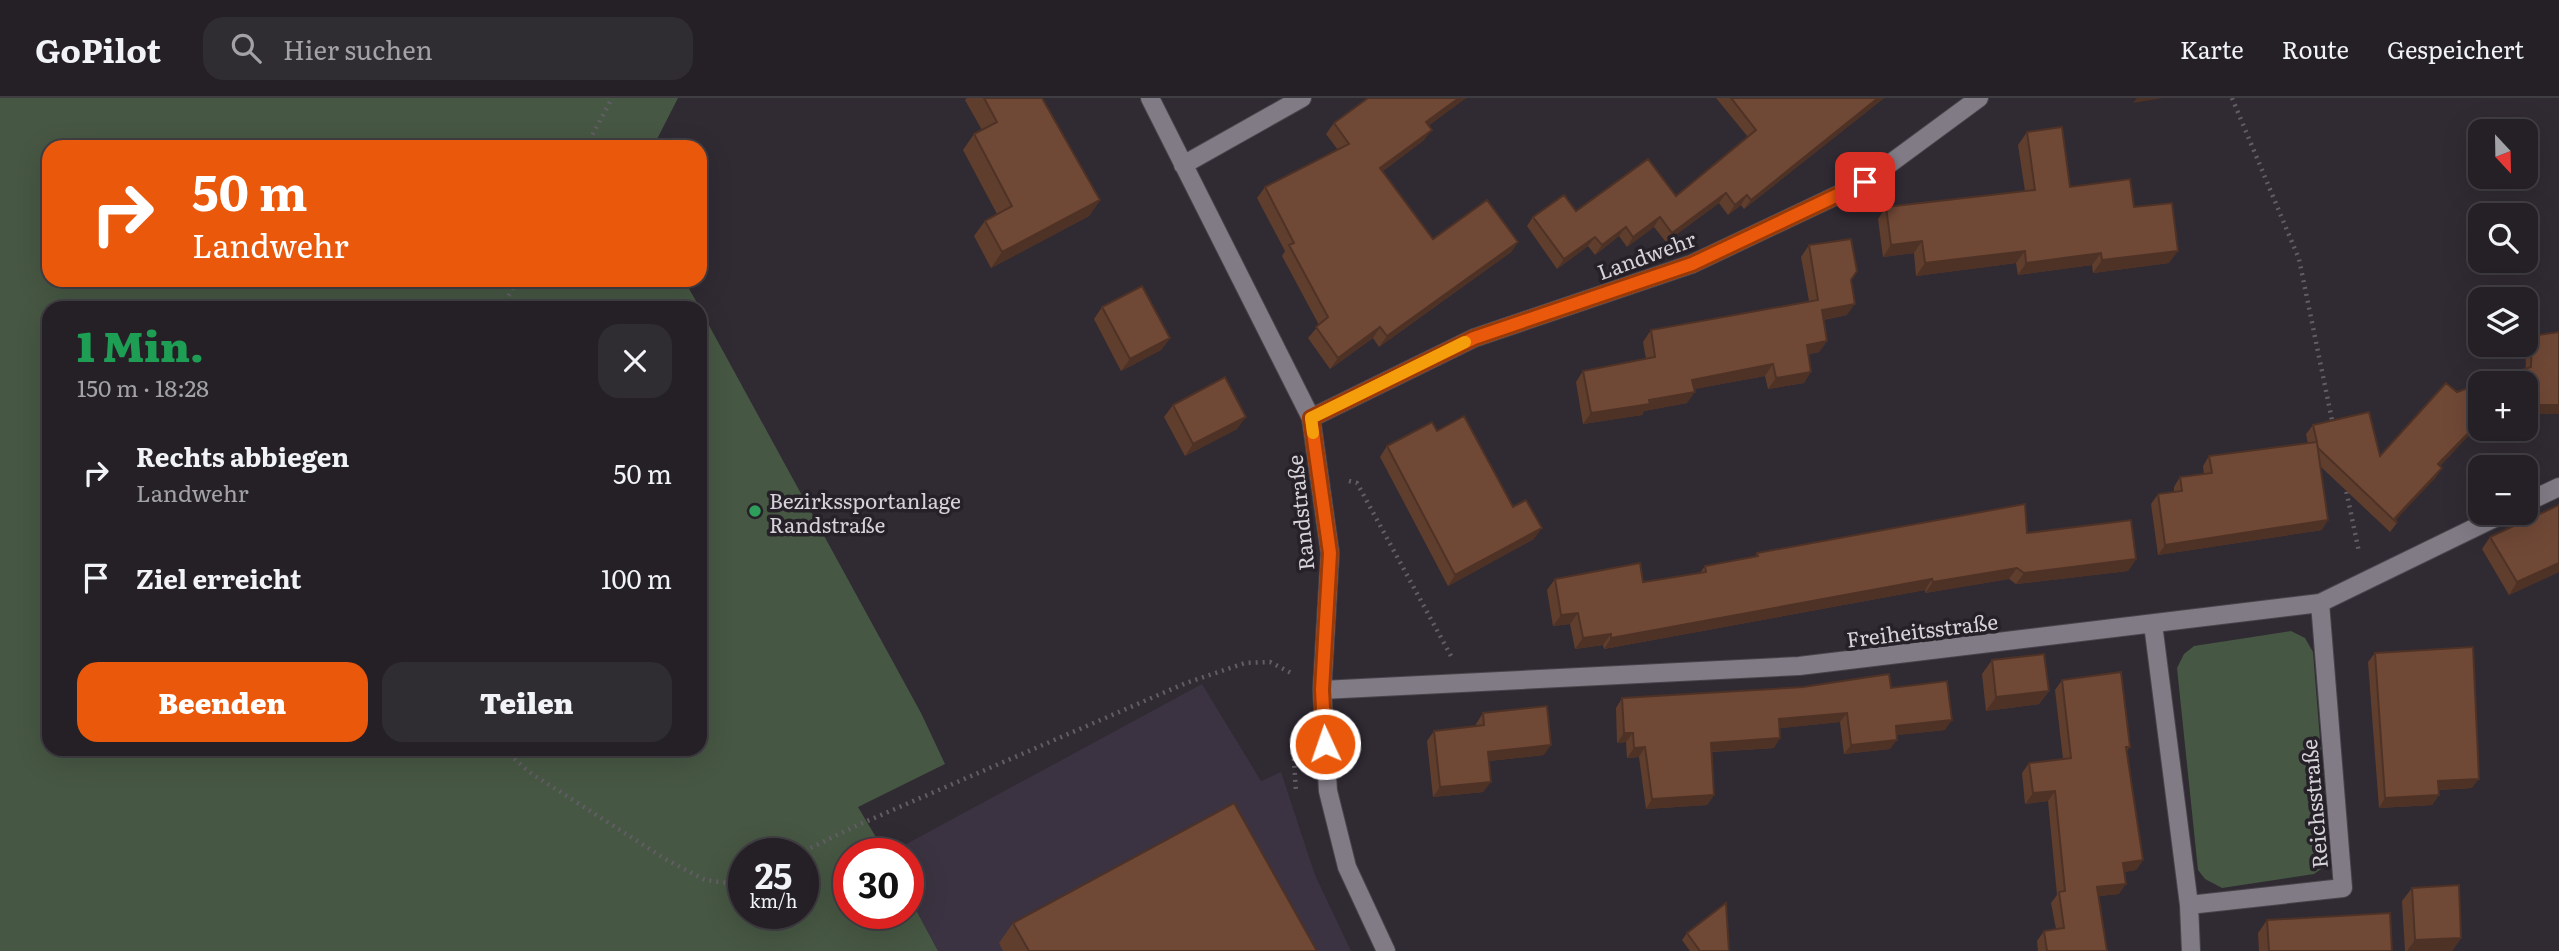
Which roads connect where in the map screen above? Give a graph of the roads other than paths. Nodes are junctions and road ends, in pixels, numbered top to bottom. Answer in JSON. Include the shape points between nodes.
{"nodes":[{"id":1,"x":1150,"y":98,"type":"edge"},
{"id":2,"x":1302,"y":98,"type":"edge"},
{"id":3,"x":1979,"y":98,"type":"edge"},
{"id":4,"x":1183,"y":165,"type":"junction"},
{"id":5,"x":1311,"y":418,"type":"junction"},
{"id":6,"x":2559,"y":487,"type":"edge"},
{"id":7,"x":2538,"y":497,"type":"edge"},
{"id":8,"x":2480,"y":525,"type":"edge"},
{"id":9,"x":2320,"y":603,"type":"junction"},
{"id":10,"x":2153,"y":624,"type":"junction"},
{"id":11,"x":1322,"y":690,"type":"junction"},
{"id":12,"x":2189,"y":905,"type":"junction"},
{"id":13,"x":1386,"y":951,"type":"edge"},
{"id":14,"x":2191,"y":951,"type":"edge"}],
"edges":[{"from":1,"to":4,"type":"street","name":"Randstraße"},
{"from":2,"to":4,"type":"street"},
{"from":3,"to":5,"type":"street","name":"Landwehr","via":[[1853,188],[1692,264],[1474,338]]},
{"from":4,"to":5,"type":"street","name":"Randstraße"},
{"from":5,"to":11,"type":"street","name":"Randstraße","via":[[1330,553]]},
{"from":6,"to":7,"type":"street"},
{"from":8,"to":9,"type":"street","name":"Freiheitsstraße"},
{"from":9,"to":10,"type":"street","name":"Freiheitsstraße"},
{"from":9,"to":12,"type":"street","name":"Reichsstraße","via":[[2343,888]]},
{"from":10,"to":11,"type":"street","name":"Freiheitsstraße","via":[[1799,666]]},
{"from":10,"to":12,"type":"street"},
{"from":11,"to":13,"type":"street","name":"Randstraße","via":[[1328,792],[1348,867]]},
{"from":12,"to":14,"type":"street"}]}
